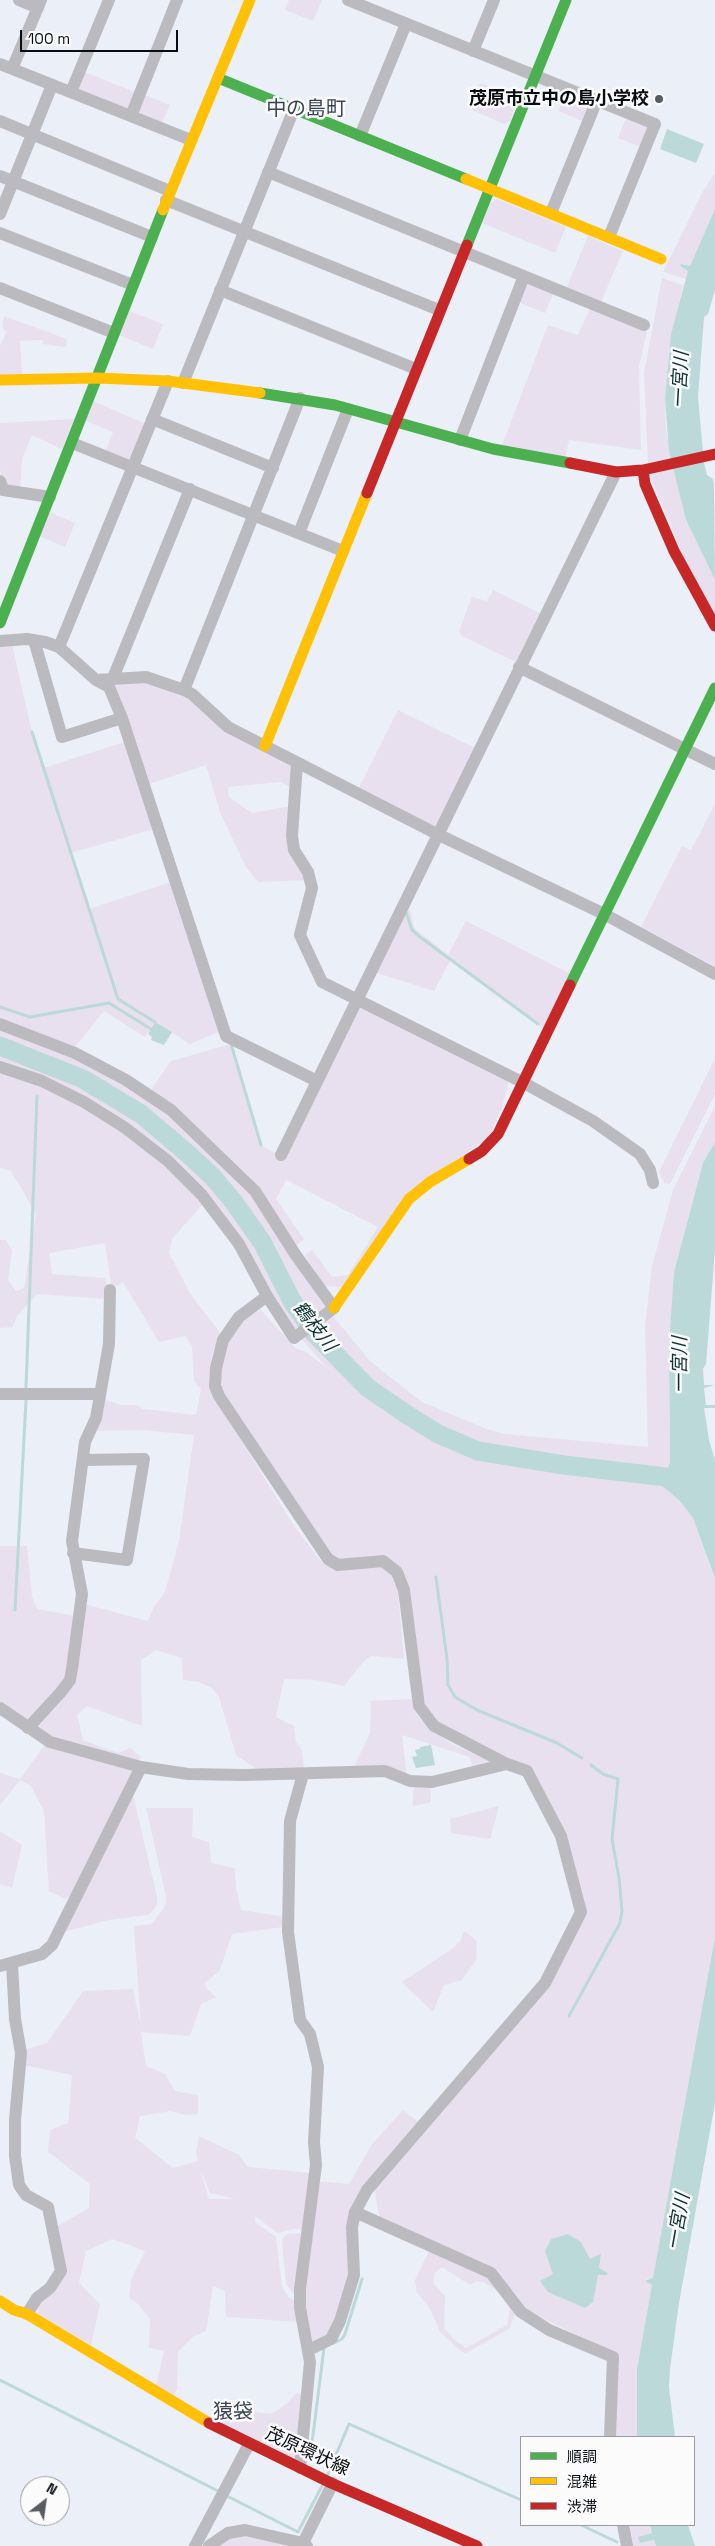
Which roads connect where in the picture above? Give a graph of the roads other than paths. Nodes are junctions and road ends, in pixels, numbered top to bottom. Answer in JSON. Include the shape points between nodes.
{"nodes":[{"id":1,"x":19,"y":0,"type":"edge"},
{"id":2,"x":109,"y":0,"type":"edge"},
{"id":3,"x":177,"y":0,"type":"edge"},
{"id":4,"x":250,"y":0,"type":"edge"},
{"id":5,"x":348,"y":0,"type":"edge"},
{"id":6,"x":494,"y":0,"type":"edge"},
{"id":7,"x":566,"y":0,"type":"edge"},
{"id":8,"x":39,"y":4,"type":"edge"},
{"id":9,"x":406,"y":24,"type":"junction"},
{"id":10,"x":473,"y":51,"type":"junction"},
{"id":11,"x":6,"y":67,"type":"edge"},
{"id":12,"x":535,"y":76,"type":"junction"},
{"id":13,"x":218,"y":78,"type":"junction"},
{"id":14,"x":52,"y":85,"type":"junction"},
{"id":15,"x":71,"y":92,"type":"junction"},
{"id":16,"x":597,"y":100,"type":"junction"},
{"id":17,"x":294,"y":109,"type":"junction"},
{"id":18,"x":130,"y":116,"type":"junction"},
{"id":19,"x":0,"y":121,"type":"edge"},
{"id":20,"x":32,"y":134,"type":"junction"},
{"id":21,"x":360,"y":136,"type":"junction"},
{"id":22,"x":191,"y":140,"type":"junction"},
{"id":23,"x":268,"y":172,"type":"junction"},
{"id":24,"x":0,"y":176,"type":"edge"},
{"id":25,"x":13,"y":181,"type":"junction"},
{"id":26,"x":489,"y":188,"type":"junction"},
{"id":27,"x":168,"y":195,"type":"junction"},
{"id":28,"x":551,"y":213,"type":"junction"},
{"id":29,"x":0,"y":214,"type":"edge"},
{"id":30,"x":244,"y":231,"type":"junction"},
{"id":31,"x":0,"y":233,"type":"edge"},
{"id":32,"x":152,"y":237,"type":"junction"},
{"id":33,"x":609,"y":237,"type":"junction"},
{"id":34,"x":463,"y":252,"type":"junction"},
{"id":35,"x":661,"y":259,"type":"dead end"},
{"id":36,"x":524,"y":276,"type":"junction"},
{"id":37,"x":133,"y":285,"type":"junction"},
{"id":38,"x":0,"y":288,"type":"edge"},
{"id":39,"x":220,"y":290,"type":"junction"},
{"id":40,"x":439,"y":310,"type":"junction"},
{"id":41,"x":644,"y":325,"type":"dead end"},
{"id":42,"x":114,"y":333,"type":"junction"},
{"id":43,"x":416,"y":369,"type":"junction"},
{"id":44,"x":97,"y":378,"type":"junction"},
{"id":45,"x":0,"y":380,"type":"edge"},
{"id":46,"x":168,"y":381,"type":"junction"},
{"id":47,"x":183,"y":383,"type":"junction"},
{"id":48,"x":300,"y":398,"type":"junction"},
{"id":49,"x":348,"y":409,"type":"junction"},
{"id":50,"x":152,"y":419,"type":"junction"},
{"id":51,"x":394,"y":423,"type":"junction"},
{"id":52,"x":460,"y":440,"type":"junction"},
{"id":53,"x":72,"y":442,"type":"junction"},
{"id":54,"x":715,"y":454,"type":"edge"},
{"id":55,"x":133,"y":466,"type":"junction"},
{"id":56,"x":273,"y":468,"type":"junction"},
{"id":57,"x":643,"y":470,"type":"junction"},
{"id":58,"x":616,"y":472,"type":"junction"},
{"id":59,"x":0,"y":481,"type":"edge"},
{"id":60,"x":190,"y":489,"type":"junction"},
{"id":61,"x":50,"y":497,"type":"junction"},
{"id":62,"x":255,"y":514,"type":"junction"},
{"id":63,"x":299,"y":533,"type":"junction"},
{"id":64,"x":343,"y":551,"type":"junction"},
{"id":65,"x":0,"y":623,"type":"edge"},
{"id":66,"x":715,"y":626,"type":"edge"},
{"id":67,"x":34,"y":640,"type":"junction"},
{"id":68,"x":0,"y":641,"type":"edge"},
{"id":69,"x":59,"y":647,"type":"junction"},
{"id":70,"x":519,"y":667,"type":"junction"},
{"id":71,"x":113,"y":678,"type":"junction"},
{"id":72,"x":96,"y":680,"type":"junction"},
{"id":73,"x":715,"y":688,"type":"edge"},
{"id":74,"x":184,"y":690,"type":"junction"},
{"id":75,"x":122,"y":718,"type":"junction"},
{"id":76,"x":265,"y":746,"type":"junction"},
{"id":77,"x":685,"y":748,"type":"junction"},
{"id":78,"x":297,"y":763,"type":"junction"},
{"id":79,"x":715,"y":764,"type":"edge"},
{"id":80,"x":437,"y":834,"type":"junction"},
{"id":81,"x":604,"y":914,"type":"junction"},
{"id":82,"x":715,"y":974,"type":"edge"},
{"id":83,"x":356,"y":1000,"type":"junction"},
{"id":84,"x":0,"y":1024,"type":"edge"},
{"id":85,"x":0,"y":1067,"type":"edge"},
{"id":86,"x":317,"y":1081,"type":"junction"},
{"id":87,"x":524,"y":1083,"type":"junction"},
{"id":88,"x":281,"y":1155,"type":"dead end"},
{"id":89,"x":653,"y":1183,"type":"dead end"},
{"id":90,"x":110,"y":1290,"type":"dead end"},
{"id":91,"x":267,"y":1296,"type":"junction"},
{"id":92,"x":331,"y":1309,"type":"junction"},
{"id":93,"x":0,"y":1394,"type":"edge"},
{"id":94,"x":100,"y":1394,"type":"junction"},
{"id":95,"x":83,"y":1460,"type":"junction"},
{"id":96,"x":73,"y":1553,"type":"junction"},
{"id":97,"x":0,"y":1708,"type":"edge"},
{"id":98,"x":28,"y":1728,"type":"junction"},
{"id":99,"x":507,"y":1764,"type":"junction"},
{"id":100,"x":141,"y":1766,"type":"junction"},
{"id":101,"x":303,"y":1774,"type":"junction"},
{"id":102,"x":6,"y":1965,"type":"edge"},
{"id":103,"x":355,"y":2212,"type":"junction"},
{"id":104,"x":0,"y":2301,"type":"edge"},
{"id":105,"x":21,"y":2312,"type":"junction"},
{"id":106,"x":0,"y":2316,"type":"edge"},
{"id":107,"x":309,"y":2350,"type":"junction"},
{"id":108,"x":610,"y":2436,"type":"edge"},
{"id":109,"x":249,"y":2444,"type":"junction"},
{"id":110,"x":300,"y":2468,"type":"junction"},
{"id":111,"x":332,"y":2483,"type":"junction"},
{"id":112,"x":623,"y":2526,"type":"edge"},
{"id":113,"x":305,"y":2544,"type":"edge"},
{"id":114,"x":195,"y":2546,"type":"edge"},
{"id":115,"x":209,"y":2546,"type":"edge"},
{"id":116,"x":477,"y":2546,"type":"edge"},
{"id":117,"x":627,"y":2546,"type":"edge"}],
"edges":[{"from":1,"to":8,"type":"street"},
{"from":2,"to":15,"type":"street"},
{"from":3,"to":18,"type":"street"},
{"from":4,"to":13,"type":"street"},
{"from":5,"to":9,"type":"street"},
{"from":6,"to":10,"type":"street"},
{"from":7,"to":12,"type":"street"},
{"from":8,"to":11,"type":"street"},
{"from":9,"to":10,"type":"street"},
{"from":9,"to":21,"type":"street"},
{"from":10,"to":12,"type":"street"},
{"from":11,"to":14,"type":"street"},
{"from":12,"to":16,"type":"street"},
{"from":12,"to":26,"type":"street"},
{"from":13,"to":17,"type":"street"},
{"from":13,"to":22,"type":"street"},
{"from":14,"to":15,"type":"street"},
{"from":14,"to":20,"type":"street"},
{"from":15,"to":18,"type":"street"},
{"from":16,"to":28,"type":"street"},
{"from":16,"to":33,"type":"street","via":[[655,124]]},
{"from":17,"to":21,"type":"street"},
{"from":17,"to":23,"type":"street"},
{"from":18,"to":22,"type":"street"},
{"from":19,"to":20,"type":"street"},
{"from":20,"to":25,"type":"street"},
{"from":20,"to":27,"type":"street"},
{"from":21,"to":26,"type":"street"},
{"from":22,"to":27,"type":"street"},
{"from":23,"to":30,"type":"street"},
{"from":23,"to":34,"type":"street"},
{"from":24,"to":25,"type":"street"},
{"from":25,"to":29,"type":"street"},
{"from":25,"to":32,"type":"street"},
{"from":26,"to":28,"type":"street"},
{"from":26,"to":34,"type":"street"},
{"from":27,"to":30,"type":"street"},
{"from":27,"to":32,"type":"street"},
{"from":28,"to":33,"type":"street"},
{"from":30,"to":39,"type":"street"},
{"from":30,"to":40,"type":"street"},
{"from":31,"to":37,"type":"street"},
{"from":32,"to":37,"type":"street"},
{"from":33,"to":35,"type":"street"},
{"from":34,"to":36,"type":"street"},
{"from":34,"to":40,"type":"street"},
{"from":36,"to":41,"type":"street"},
{"from":36,"to":52,"type":"street"},
{"from":37,"to":42,"type":"street"},
{"from":38,"to":42,"type":"street"},
{"from":39,"to":43,"type":"street"},
{"from":39,"to":47,"type":"street"},
{"from":40,"to":43,"type":"street"},
{"from":42,"to":44,"type":"street"},
{"from":43,"to":51,"type":"street"},
{"from":44,"to":45,"type":"street"},
{"from":44,"to":46,"type":"street"},
{"from":44,"to":53,"type":"street"},
{"from":46,"to":47,"type":"street"},
{"from":46,"to":50,"type":"street"},
{"from":47,"to":48,"type":"street"},
{"from":48,"to":49,"type":"street"},
{"from":48,"to":56,"type":"street"},
{"from":49,"to":51,"type":"street"},
{"from":49,"to":63,"type":"street"},
{"from":50,"to":55,"type":"street"},
{"from":50,"to":56,"type":"street"},
{"from":51,"to":52,"type":"street"},
{"from":51,"to":64,"type":"street"},
{"from":52,"to":58,"type":"street"},
{"from":53,"to":55,"type":"street"},
{"from":53,"to":61,"type":"street"},
{"from":54,"to":57,"type":"street"},
{"from":55,"to":60,"type":"street"},
{"from":55,"to":69,"type":"street"},
{"from":56,"to":62,"type":"street"},
{"from":57,"to":58,"type":"street"},
{"from":57,"to":66,"type":"street","via":[[645,484],[674,551]]},
{"from":58,"to":70,"type":"street"},
{"from":59,"to":61,"type":"street","via":[[3,490]]},
{"from":60,"to":62,"type":"street"},
{"from":60,"to":71,"type":"street"},
{"from":61,"to":65,"type":"street"},
{"from":62,"to":63,"type":"street"},
{"from":62,"to":74,"type":"street"},
{"from":63,"to":64,"type":"street"},
{"from":64,"to":76,"type":"street"},
{"from":67,"to":68,"type":"street"},
{"from":67,"to":69,"type":"street"},
{"from":67,"to":75,"type":"street","via":[[62,736]]},
{"from":69,"to":72,"type":"street"},
{"from":70,"to":77,"type":"street"},
{"from":70,"to":80,"type":"street"},
{"from":71,"to":72,"type":"street"},
{"from":71,"to":74,"type":"street","via":[[146,677]]},
{"from":72,"to":75,"type":"street","via":[[109,687]]},
{"from":73,"to":77,"type":"street"},
{"from":74,"to":76,"type":"street","via":[[228,727]]},
{"from":75,"to":86,"type":"street","via":[[226,1036]]},
{"from":76,"to":78,"type":"street"},
{"from":77,"to":79,"type":"street"},
{"from":77,"to":81,"type":"street"},
{"from":78,"to":80,"type":"street"},
{"from":78,"to":83,"type":"street","via":[[292,836],[294,850],[308,872],[312,888],[300,935],[322,982]]},
{"from":80,"to":81,"type":"street"},
{"from":80,"to":83,"type":"street"},
{"from":81,"to":82,"type":"street"},
{"from":81,"to":87,"type":"street"},
{"from":83,"to":86,"type":"street"},
{"from":83,"to":87,"type":"street"},
{"from":84,"to":92,"type":"street","via":[[75,1053],[126,1080],[171,1110],[255,1191]]},
{"from":85,"to":91,"type":"street","via":[[42,1081],[84,1102],[124,1127],[168,1161],[202,1195],[239,1244]]},
{"from":86,"to":88,"type":"street"},
{"from":87,"to":89,"type":"street","via":[[592,1121],[640,1154],[650,1170]]},
{"from":87,"to":92,"type":"street","via":[[498,1134],[482,1151],[430,1182],[409,1199]]},
{"from":90,"to":94,"type":"street","via":[[109,1344]]},
{"from":91,"to":92,"type":"street","via":[[294,1338]]},
{"from":91,"to":99,"type":"street","via":[[239,1317],[223,1340],[216,1368],[215,1386],[219,1396],[328,1559],[338,1565],[383,1561],[397,1572],[403,1586],[416,1694],[425,1716],[434,1726]]},
{"from":93,"to":94,"type":"street"},
{"from":94,"to":95,"type":"street","via":[[96,1418],[85,1442]]},
{"from":95,"to":96,"type":"street"},
{"from":95,"to":96,"type":"street","via":[[144,1459],[126,1560]]},
{"from":96,"to":98,"type":"street","via":[[82,1594],[70,1680]]},
{"from":97,"to":98,"type":"street"},
{"from":98,"to":100,"type":"street","via":[[50,1742]]},
{"from":99,"to":101,"type":"street","via":[[432,1782],[410,1781],[385,1771]]},
{"from":99,"to":103,"type":"street","via":[[527,1771],[561,1836],[581,1912],[545,1982],[367,2190]]},
{"from":100,"to":101,"type":"street","via":[[188,1774]]},
{"from":100,"to":102,"type":"street","via":[[52,1945],[42,1954]]},
{"from":101,"to":107,"type":"street","via":[[290,1821],[288,1932],[300,2020],[310,2034],[318,2067],[315,2180],[300,2289],[300,2308]]},
{"from":102,"to":105,"type":"street","via":[[22,2053],[15,2120],[19,2185],[26,2195],[48,2207],[61,2272],[50,2288]]},
{"from":103,"to":107,"type":"street","via":[[352,2227],[354,2275],[340,2321],[331,2339]]},
{"from":103,"to":108,"type":"street","via":[[491,2273],[522,2312],[549,2330],[613,2357]]},
{"from":104,"to":105,"type":"street","name":"茂原環状線"},
{"from":105,"to":106,"type":"street"},
{"from":105,"to":109,"type":"street","name":"茂原環状線","via":[[198,2418]]},
{"from":107,"to":110,"type":"street"},
{"from":109,"to":110,"type":"street","name":"茂原環状線"},
{"from":109,"to":114,"type":"street"},
{"from":110,"to":111,"type":"street","name":"茂原環状線"},
{"from":111,"to":113,"type":"street"},
{"from":111,"to":116,"type":"street","name":"茂原環状線"},
{"from":112,"to":117,"type":"street"},
{"from":113,"to":115,"type":"street","via":[[245,2530],[228,2533]]}]}
